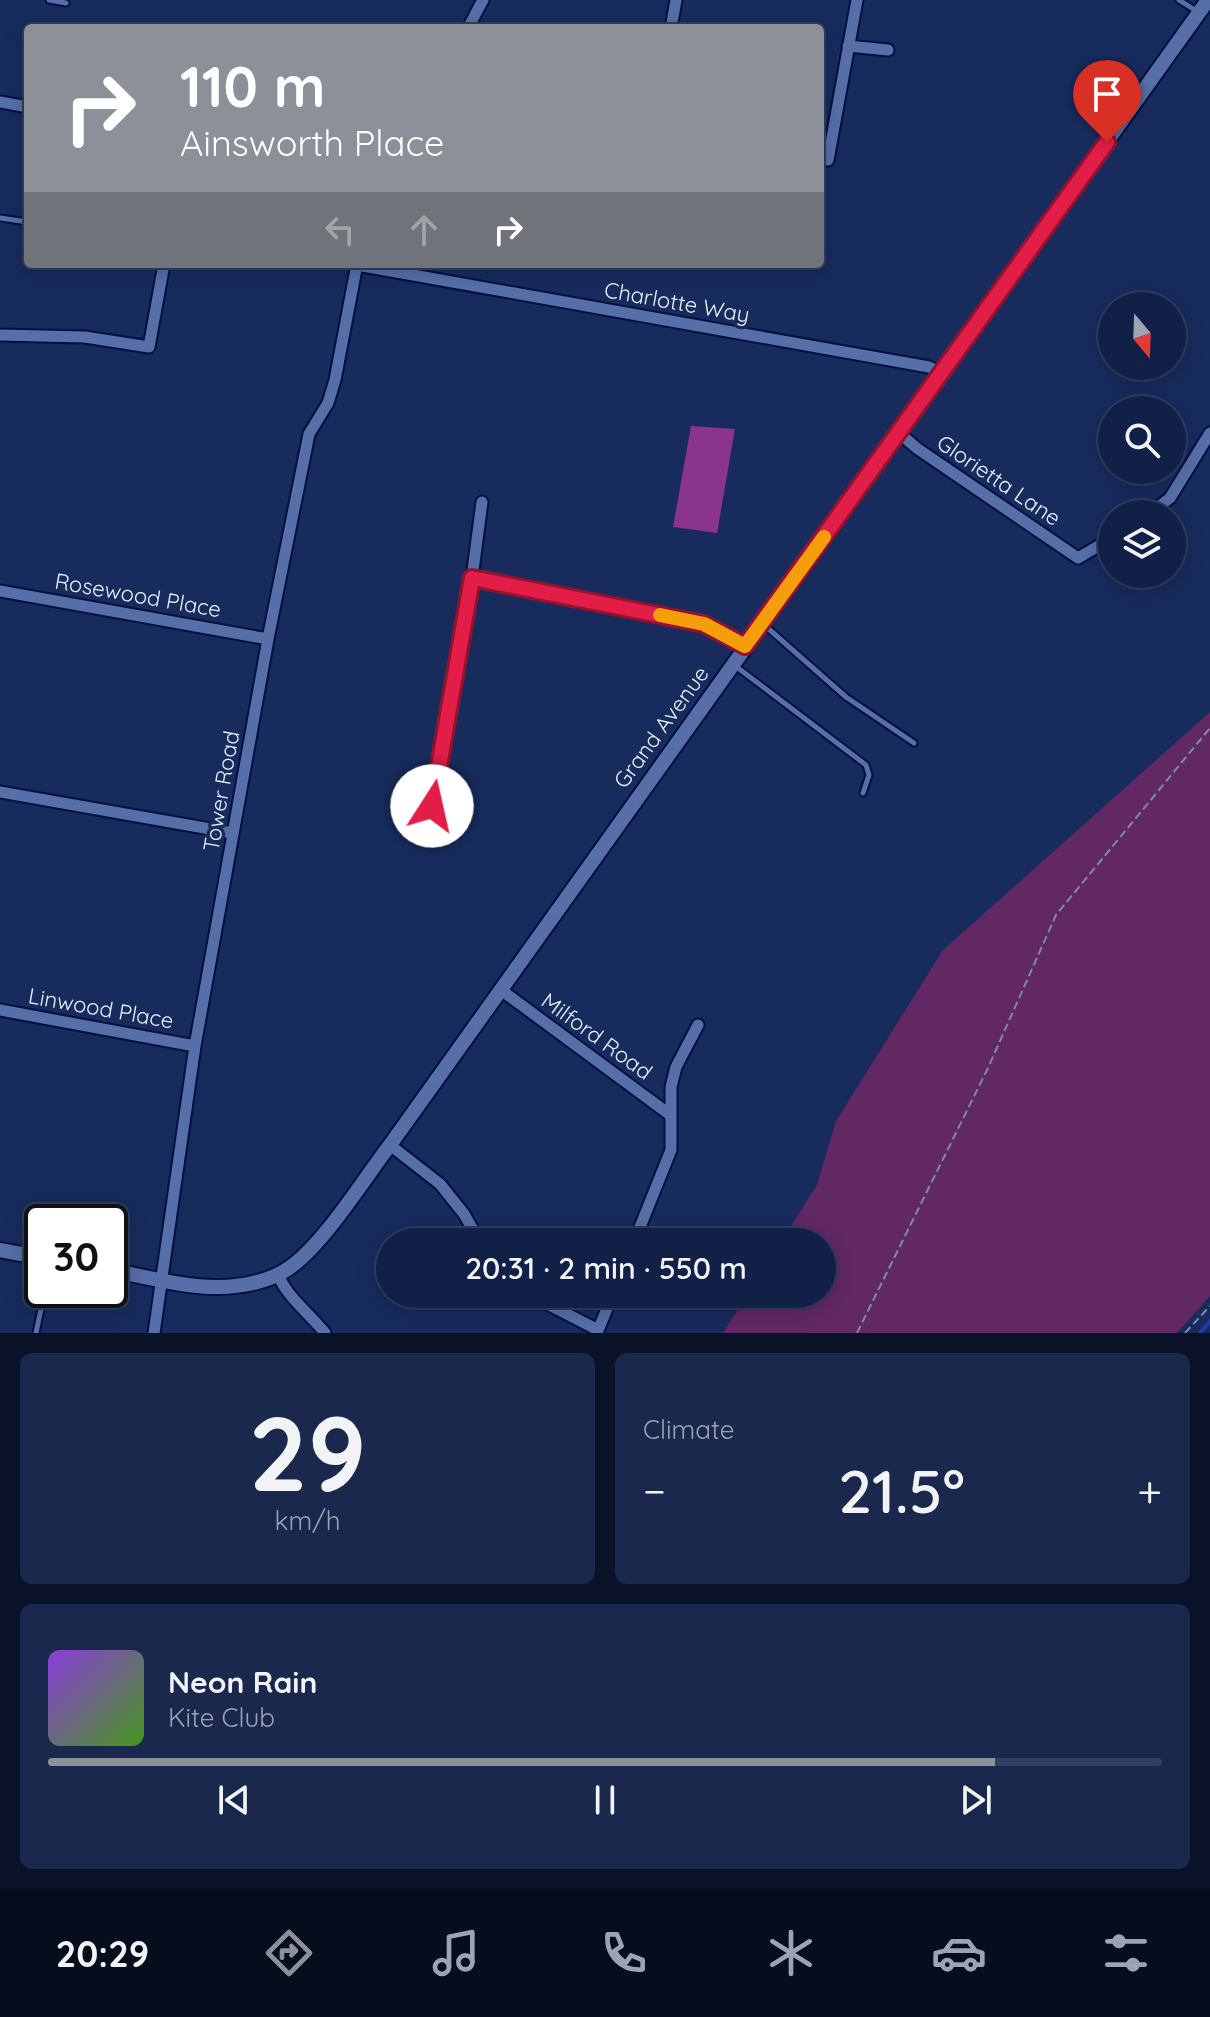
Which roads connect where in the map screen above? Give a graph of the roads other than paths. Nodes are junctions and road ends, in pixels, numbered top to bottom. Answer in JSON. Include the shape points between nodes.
{"nodes":[{"id":1,"x":49,"y":0,"type":"edge"},
{"id":2,"x":483,"y":0,"type":"edge"},
{"id":3,"x":676,"y":0,"type":"edge"},
{"id":4,"x":857,"y":0,"type":"edge"},
{"id":5,"x":1179,"y":0,"type":"edge"},
{"id":6,"x":1208,"y":0,"type":"edge"},
{"id":7,"x":66,"y":3,"type":"dead end"},
{"id":8,"x":1199,"y":13,"type":"junction"},
{"id":9,"x":470,"y":24,"type":"edge"},
{"id":10,"x":672,"y":24,"type":"edge"},
{"id":11,"x":848,"y":46,"type":"junction"},
{"id":12,"x":888,"y":50,"type":"dead end"},
{"id":13,"x":0,"y":102,"type":"edge"},
{"id":14,"x":24,"y":106,"type":"edge"},
{"id":15,"x":828,"y":160,"type":"dead end"},
{"id":16,"x":0,"y":218,"type":"edge"},
{"id":17,"x":24,"y":221,"type":"edge"},
{"id":18,"x":163,"y":268,"type":"edge"},
{"id":19,"x":356,"y":268,"type":"edge"},
{"id":20,"x":374,"y":268,"type":"edge"},
{"id":21,"x":0,"y":335,"type":"edge"},
{"id":22,"x":942,"y":373,"type":"junction"},
{"id":23,"x":899,"y":433,"type":"junction"},
{"id":24,"x":1210,"y":433,"type":"edge"},
{"id":25,"x":1167,"y":500,"type":"edge"},
{"id":26,"x":482,"y":502,"type":"dead end"},
{"id":27,"x":1098,"y":546,"type":"edge"},
{"id":28,"x":472,"y":578,"type":"junction"},
{"id":29,"x":0,"y":591,"type":"edge"},
{"id":30,"x":762,"y":623,"type":"junction"},
{"id":31,"x":268,"y":639,"type":"junction"},
{"id":32,"x":745,"y":646,"type":"junction"},
{"id":33,"x":733,"y":664,"type":"junction"},
{"id":34,"x":914,"y":743,"type":"dead end"},
{"id":35,"x":0,"y":792,"type":"edge"},
{"id":36,"x":863,"y":793,"type":"dead end"},
{"id":37,"x":432,"y":806,"type":"dead end"},
{"id":38,"x":233,"y":833,"type":"junction"},
{"id":39,"x":501,"y":990,"type":"junction"},
{"id":40,"x":0,"y":1010,"type":"edge"},
{"id":41,"x":698,"y":1025,"type":"dead end"},
{"id":42,"x":195,"y":1046,"type":"junction"},
{"id":43,"x":669,"y":1114,"type":"junction"},
{"id":44,"x":390,"y":1145,"type":"junction"},
{"id":45,"x":472,"y":1228,"type":"edge"},
{"id":46,"x":640,"y":1228,"type":"edge"},
{"id":47,"x":0,"y":1250,"type":"edge"},
{"id":48,"x":24,"y":1255,"type":"edge"},
{"id":49,"x":128,"y":1273,"type":"edge"},
{"id":50,"x":278,"y":1275,"type":"junction"},
{"id":51,"x":160,"y":1279,"type":"junction"},
{"id":52,"x":41,"y":1308,"type":"edge"},
{"id":53,"x":554,"y":1308,"type":"edge"},
{"id":54,"x":607,"y":1308,"type":"edge"},
{"id":55,"x":598,"y":1332,"type":"edge"},
{"id":56,"x":36,"y":1333,"type":"edge"},
{"id":57,"x":154,"y":1333,"type":"edge"},
{"id":58,"x":325,"y":1333,"type":"edge"}],
"edges":[{"from":1,"to":7,"type":"lane"},
{"from":2,"to":9,"type":"street"},
{"from":3,"to":10,"type":"street"},
{"from":4,"to":11,"type":"street"},
{"from":5,"to":8,"type":"lane"},
{"from":6,"to":8,"type":"street","name":"Grand Avenue"},
{"from":8,"to":22,"type":"street","name":"Grand Avenue"},
{"from":11,"to":12,"type":"street"},
{"from":11,"to":15,"type":"street"},
{"from":13,"to":14,"type":"street"},
{"from":16,"to":17,"type":"lane"},
{"from":18,"to":21,"type":"street","via":[[149,347],[85,337]]},
{"from":19,"to":31,"type":"street","name":"Tower Road","via":[[335,380],[309,434]]},
{"from":20,"to":22,"type":"street","name":"Charlotte Way"},
{"from":22,"to":23,"type":"street","name":"Grand Avenue"},
{"from":23,"to":27,"type":"street","name":"Glorietta Lane","via":[[1078,558]]},
{"from":23,"to":30,"type":"street","name":"Grand Avenue"},
{"from":24,"to":25,"type":"street"},
{"from":26,"to":28,"type":"street"},
{"from":28,"to":32,"type":"street","via":[[704,624]]},
{"from":28,"to":37,"type":"street"},
{"from":29,"to":31,"type":"street","name":"Rosewood Place"},
{"from":30,"to":32,"type":"street","name":"Grand Avenue"},
{"from":30,"to":34,"type":"lane","via":[[846,697]]},
{"from":31,"to":38,"type":"street","name":"Tower Road"},
{"from":32,"to":33,"type":"street","name":"Grand Avenue"},
{"from":33,"to":36,"type":"lane","via":[[866,765],[869,775]]},
{"from":33,"to":39,"type":"street","name":"Grand Avenue"},
{"from":35,"to":38,"type":"street"},
{"from":38,"to":42,"type":"street","name":"Tower Road"},
{"from":39,"to":43,"type":"street","name":"Milford Road"},
{"from":39,"to":44,"type":"street","name":"Grand Avenue"},
{"from":40,"to":42,"type":"street","name":"Linwood Place"},
{"from":41,"to":43,"type":"street","via":[[676,1067]]},
{"from":42,"to":51,"type":"street","name":"Tower Road"},
{"from":43,"to":46,"type":"street","via":[[671,1150]]},
{"from":44,"to":45,"type":"street","via":[[440,1184]]},
{"from":44,"to":50,"type":"street","name":"Grand Avenue","via":[[313,1247]]},
{"from":47,"to":48,"type":"street"},
{"from":49,"to":51,"type":"street"},
{"from":50,"to":51,"type":"street","via":[[218,1287]]},
{"from":50,"to":58,"type":"street","via":[[284,1290]]},
{"from":51,"to":57,"type":"street","name":"Tower Road"},
{"from":52,"to":56,"type":"lane"},
{"from":53,"to":55,"type":"street"},
{"from":54,"to":55,"type":"street"}]}
